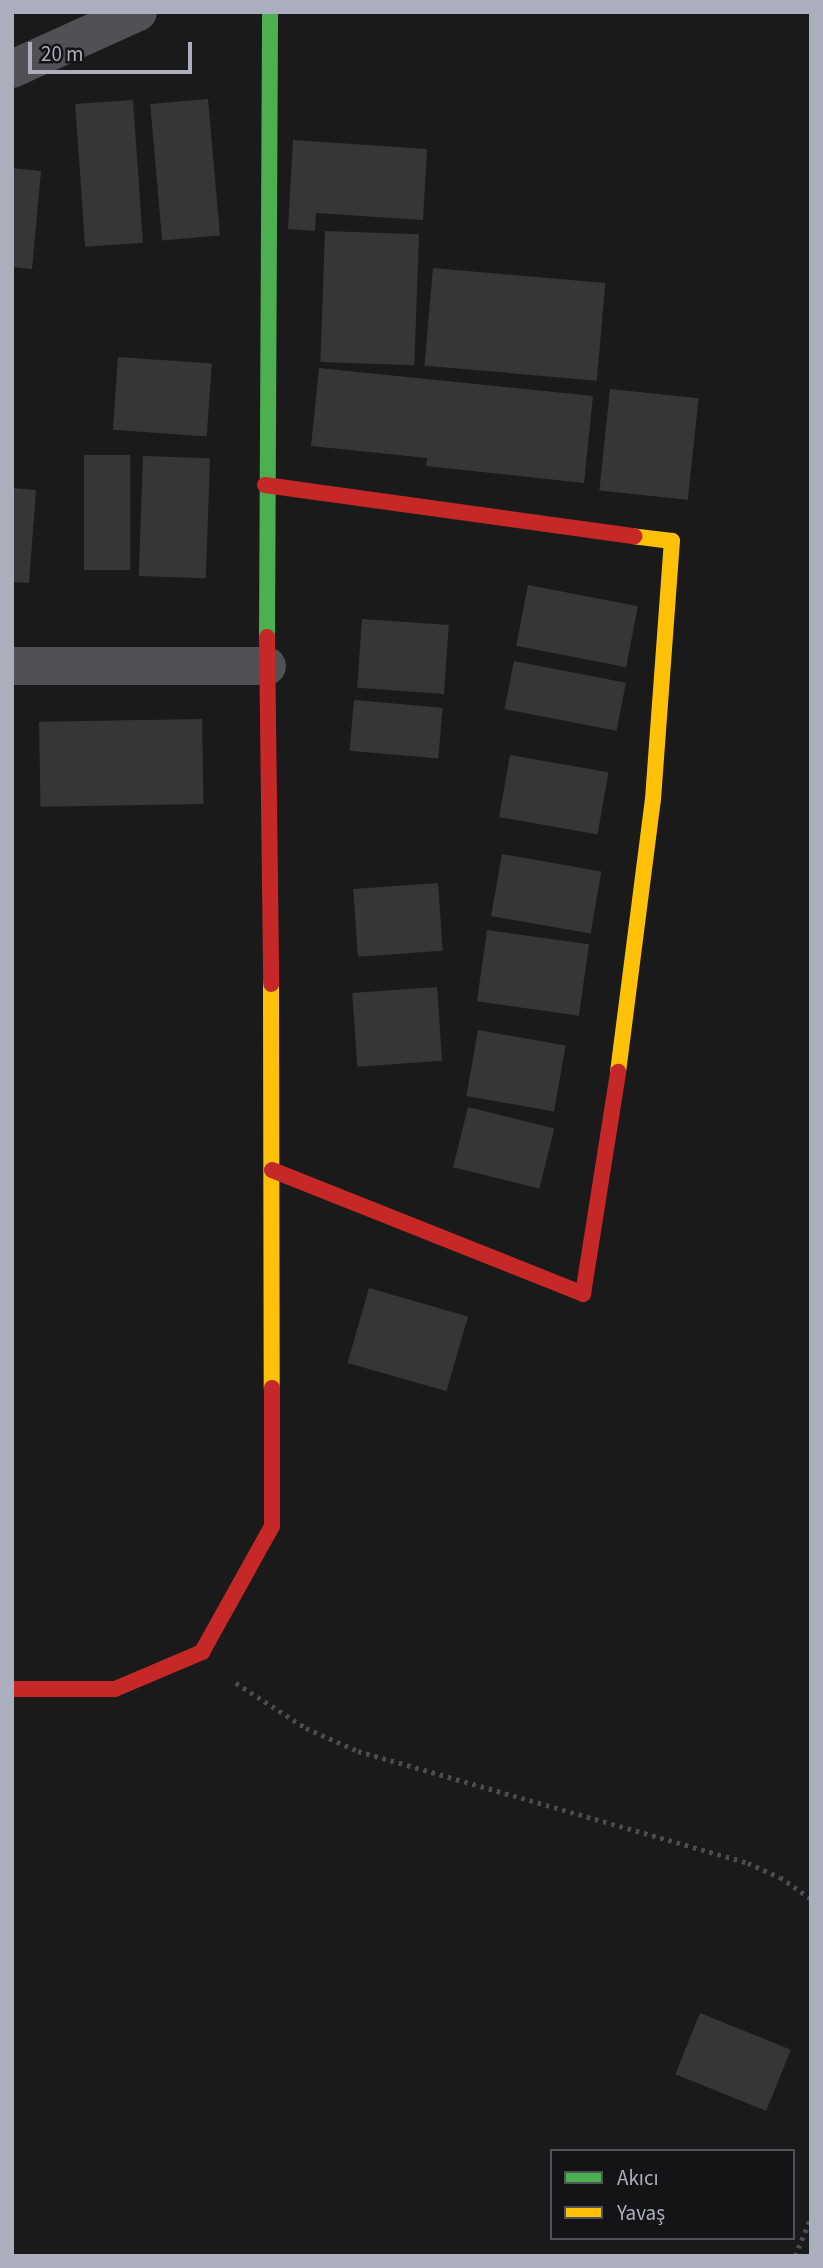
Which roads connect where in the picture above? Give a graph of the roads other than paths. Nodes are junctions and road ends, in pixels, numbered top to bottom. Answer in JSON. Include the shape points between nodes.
{"nodes":[{"id":1,"x":138,"y":12,"type":"edge"},
{"id":2,"x":270,"y":12,"type":"edge"},
{"id":3,"x":12,"y":69,"type":"edge"},
{"id":4,"x":265,"y":485,"type":"junction"},
{"id":5,"x":12,"y":666,"type":"edge"},
{"id":6,"x":267,"y":666,"type":"junction"},
{"id":7,"x":272,"y":1170,"type":"junction"},
{"id":8,"x":12,"y":1689,"type":"edge"}],
"edges":[{"from":1,"to":3,"type":"street"},
{"from":2,"to":4,"type":"street"},
{"from":4,"to":6,"type":"street"},
{"from":4,"to":7,"type":"street","via":[[673,541],[652,813],[628,1007],[583,1294]]},
{"from":5,"to":6,"type":"street"},
{"from":6,"to":7,"type":"street"},
{"from":7,"to":8,"type":"street","via":[[272,1526],[202,1652],[115,1689]]}]}
